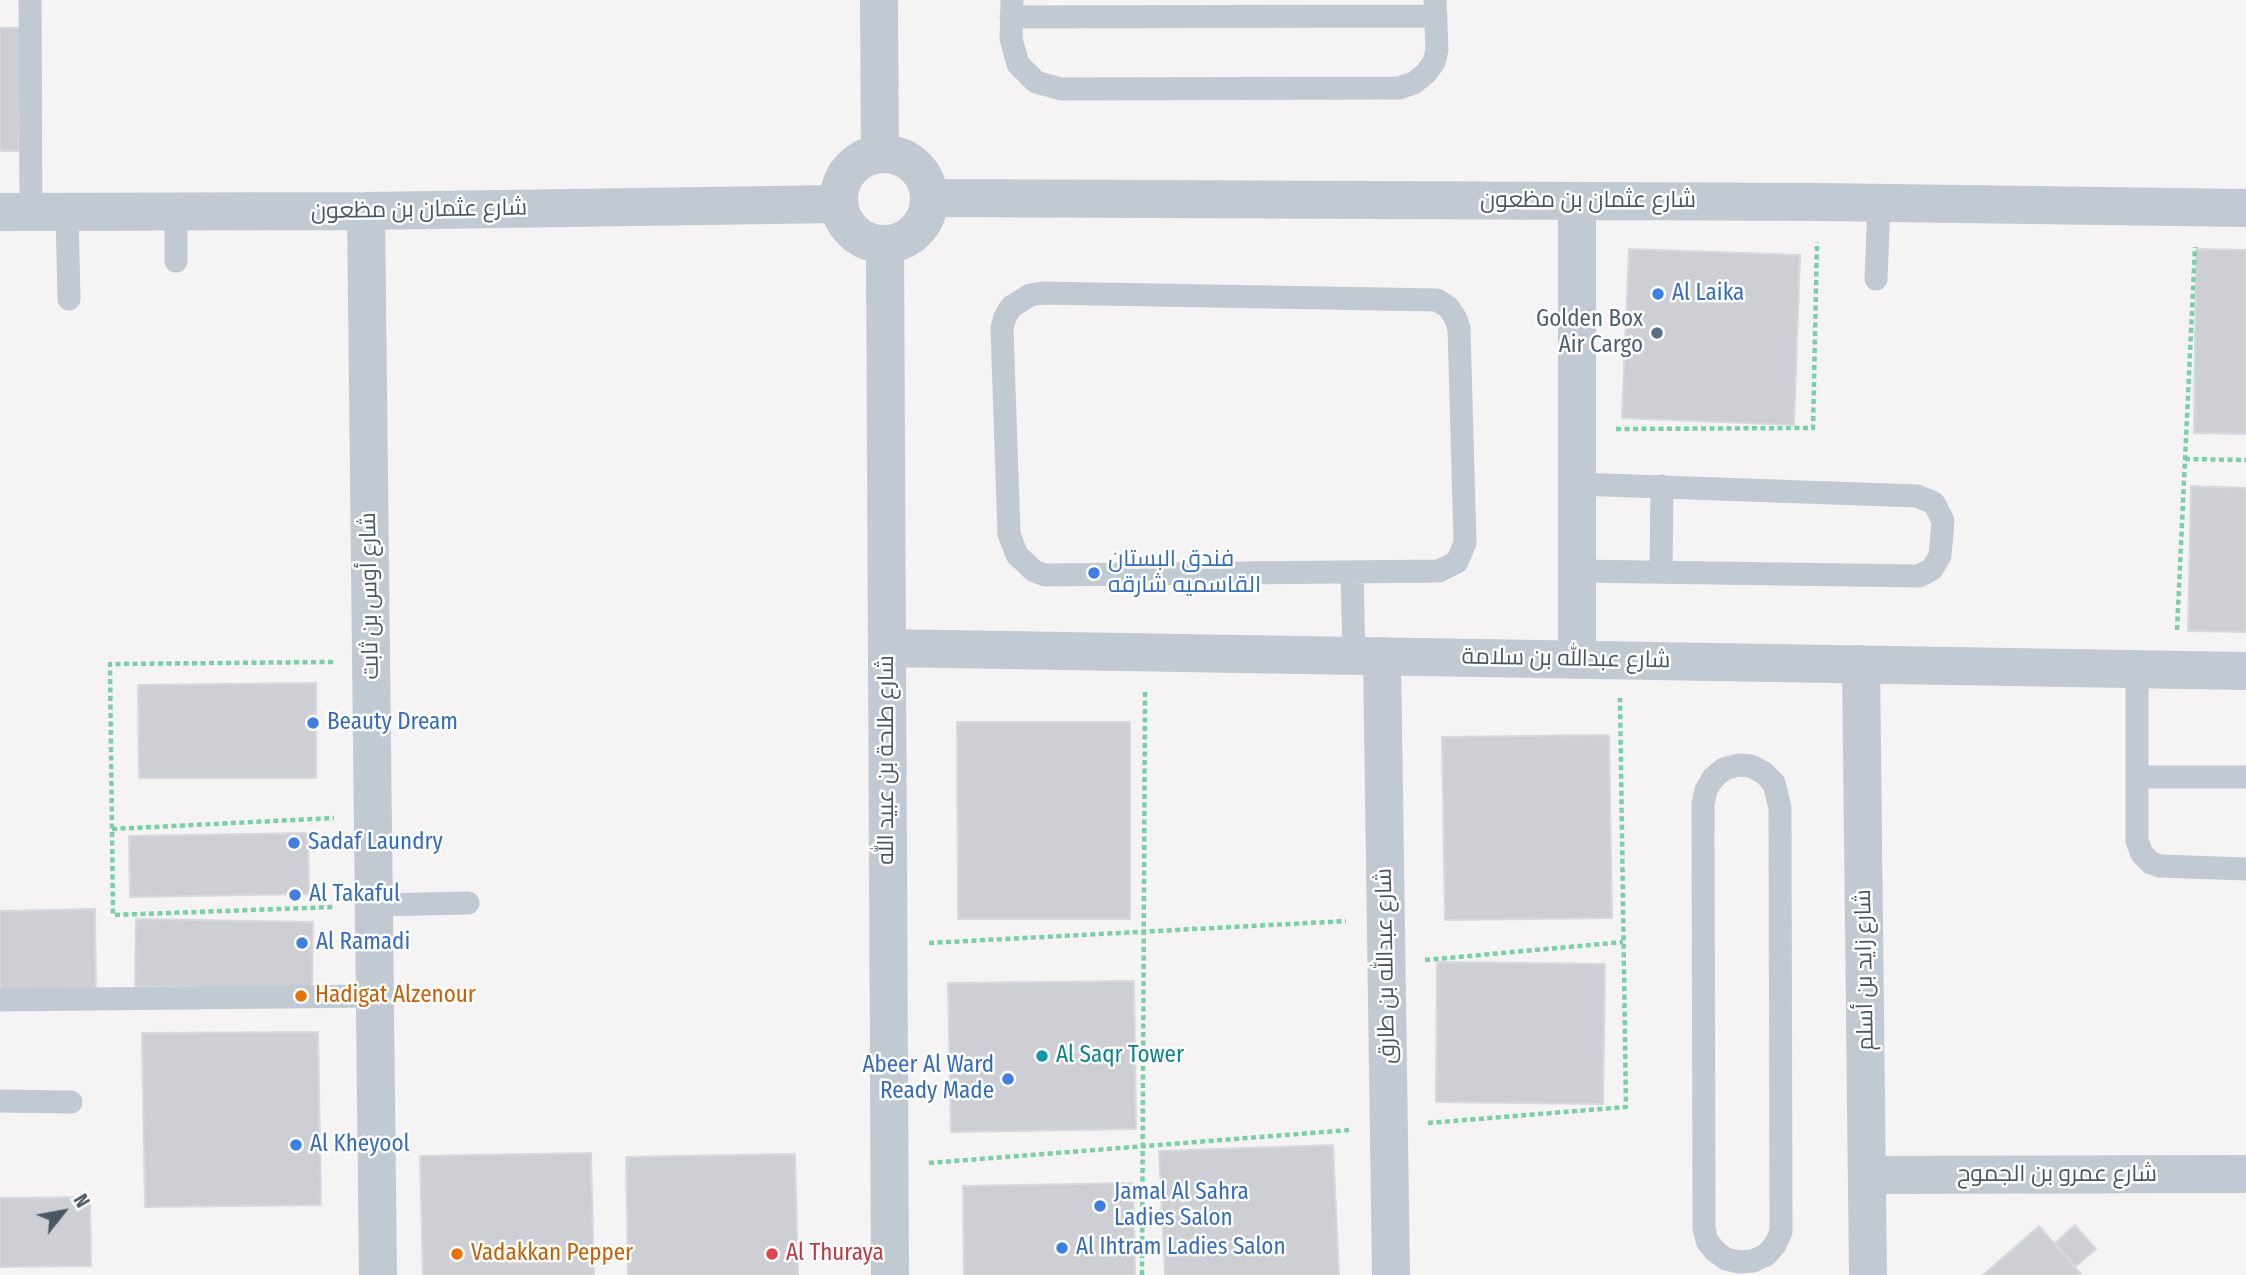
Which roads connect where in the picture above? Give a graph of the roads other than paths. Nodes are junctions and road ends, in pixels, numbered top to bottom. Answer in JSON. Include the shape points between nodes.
{"nodes":[{"id":1,"x":30,"y":0,"type":"edge"},
{"id":2,"x":879,"y":0,"type":"edge"},
{"id":3,"x":1436,"y":8,"type":"edge"},
{"id":4,"x":1012,"y":9,"type":"edge"},
{"id":5,"x":880,"y":153,"type":"junction"},
{"id":6,"x":929,"y":198,"type":"junction"},
{"id":7,"x":1577,"y":201,"type":"junction"},
{"id":8,"x":1879,"y":203,"type":"junction"},
{"id":9,"x":838,"y":204,"type":"junction"},
{"id":10,"x":2246,"y":208,"type":"edge"},
{"id":11,"x":366,"y":211,"type":"junction"},
{"id":12,"x":33,"y":212,"type":"edge"},
{"id":13,"x":176,"y":212,"type":"junction"},
{"id":14,"x":885,"y":244,"type":"junction"},
{"id":15,"x":176,"y":261,"type":"dead end"},
{"id":16,"x":1876,"y":279,"type":"dead end"},
{"id":17,"x":69,"y":299,"type":"dead end"},
{"id":18,"x":1577,"y":484,"type":"junction"},
{"id":19,"x":1662,"y":486,"type":"junction"},
{"id":20,"x":1577,"y":571,"type":"junction"},
{"id":21,"x":1352,"y":572,"type":"junction"},
{"id":22,"x":1661,"y":572,"type":"junction"},
{"id":23,"x":887,"y":648,"type":"junction"},
{"id":24,"x":1368,"y":656,"type":"junction"},
{"id":25,"x":1577,"y":660,"type":"junction"},
{"id":26,"x":1861,"y":664,"type":"junction"},
{"id":27,"x":2137,"y":670,"type":"junction"},
{"id":28,"x":2246,"y":671,"type":"edge"},
{"id":29,"x":2137,"y":777,"type":"junction"},
{"id":30,"x":2246,"y":777,"type":"edge"},
{"id":31,"x":2246,"y":869,"type":"edge"},
{"id":32,"x":468,"y":903,"type":"dead end"},
{"id":33,"x":374,"y":905,"type":"junction"},
{"id":34,"x":375,"y":996,"type":"junction"},
{"id":35,"x":0,"y":1000,"type":"edge"},
{"id":36,"x":0,"y":1101,"type":"edge"},
{"id":37,"x":71,"y":1102,"type":"dead end"},
{"id":38,"x":2246,"y":1174,"type":"edge"},
{"id":39,"x":1867,"y":1175,"type":"junction"},
{"id":40,"x":1739,"y":1269,"type":"edge"},
{"id":41,"x":378,"y":1275,"type":"edge"},
{"id":42,"x":890,"y":1275,"type":"edge"},
{"id":43,"x":1391,"y":1275,"type":"edge"},
{"id":44,"x":1868,"y":1275,"type":"edge"}],
"edges":[{"from":1,"to":12,"type":"lane"},
{"from":2,"to":5,"type":"street"},
{"from":3,"to":4,"type":"lane"},
{"from":3,"to":4,"type":"lane","via":[[1434,62],[1414,83],[1399,88],[1074,89],[1048,87],[1026,74],[1014,52]]},
{"from":5,"to":6,"type":"street","via":[[904,158],[922,174]]},
{"from":5,"to":9,"type":"street","via":[[857,161],[842,180]]},
{"from":6,"to":7,"type":"street","name":"شارع عثمان بن مظعون"},
{"from":6,"to":14,"type":"street","via":[[926,216],[917,230],[902,241]]},
{"from":7,"to":8,"type":"street","name":"شارع عثمان بن مظعون"},
{"from":7,"to":18,"type":"street"},
{"from":8,"to":10,"type":"street","name":"شارع عثمان بن مظعون"},
{"from":8,"to":16,"type":"lane"},
{"from":9,"to":11,"type":"street","name":"شارع عثمان بن مظعون"},
{"from":9,"to":14,"type":"street","via":[[846,225],[863,239]]},
{"from":11,"to":13,"type":"street","name":"شارع عثمان بن مظعون"},
{"from":11,"to":33,"type":"street","name":"شارع أوس بن ثابت"},
{"from":12,"to":13,"type":"street","name":"شارع عثمان بن مظعون"},
{"from":12,"to":17,"type":"lane"},
{"from":13,"to":15,"type":"lane"},
{"from":14,"to":23,"type":"street","name":"شارع طلحة بن عبيد الله"},
{"from":18,"to":19,"type":"lane"},
{"from":18,"to":20,"type":"street"},
{"from":19,"to":22,"type":"lane"},
{"from":19,"to":22,"type":"lane","via":[[1917,496],[1934,503],[1943,521],[1940,556],[1933,569],[1919,576]]},
{"from":20,"to":22,"type":"lane"},
{"from":20,"to":25,"type":"street"},
{"from":21,"to":21,"type":"lane","via":[[1439,571],[1457,562],[1462,553],[1459,328],[1448,307],[1425,299],[1042,293],[1020,299],[1011,307],[1002,328],[1009,534],[1012,545],[1034,571],[1045,575]]},
{"from":21,"to":24,"type":"lane"},
{"from":23,"to":24,"type":"street","name":"شارع عبدالله بن سلامة"},
{"from":23,"to":42,"type":"street","name":"شارع طلحة بن عبيد الله"},
{"from":24,"to":25,"type":"street","name":"شارع عبدالله بن سلامة"},
{"from":24,"to":43,"type":"street","name":"شارع عبدالله بن طارق","via":[[1385,919]]},
{"from":25,"to":26,"type":"street","name":"شارع عبدالله بن سلامة"},
{"from":26,"to":27,"type":"street","name":"شارع عبدالله بن سلامة"},
{"from":26,"to":39,"type":"street","name":"شارع زايد بن أسلم"},
{"from":27,"to":28,"type":"street","name":"شارع عبدالله بن سلامة"},
{"from":27,"to":29,"type":"lane"},
{"from":29,"to":30,"type":"lane"},
{"from":29,"to":31,"type":"lane","via":[[2137,841],[2151,863]]},
{"from":32,"to":33,"type":"lane"},
{"from":33,"to":34,"type":"street","name":"شارع أوس بن ثابت"},
{"from":34,"to":35,"type":"lane"},
{"from":34,"to":41,"type":"street","name":"شارع أوس بن ثابت"},
{"from":36,"to":37,"type":"lane"},
{"from":38,"to":39,"type":"street","name":"شارع عمرو بن الجموح"},
{"from":39,"to":44,"type":"street","name":"شارع زايد بن أسلم"},
{"from":40,"to":40,"type":"lane","via":[[1766,1255],[1781,1232],[1779,796],[1764,773],[1738,765],[1713,778],[1703,804],[1704,1228],[1715,1251]]}]}
